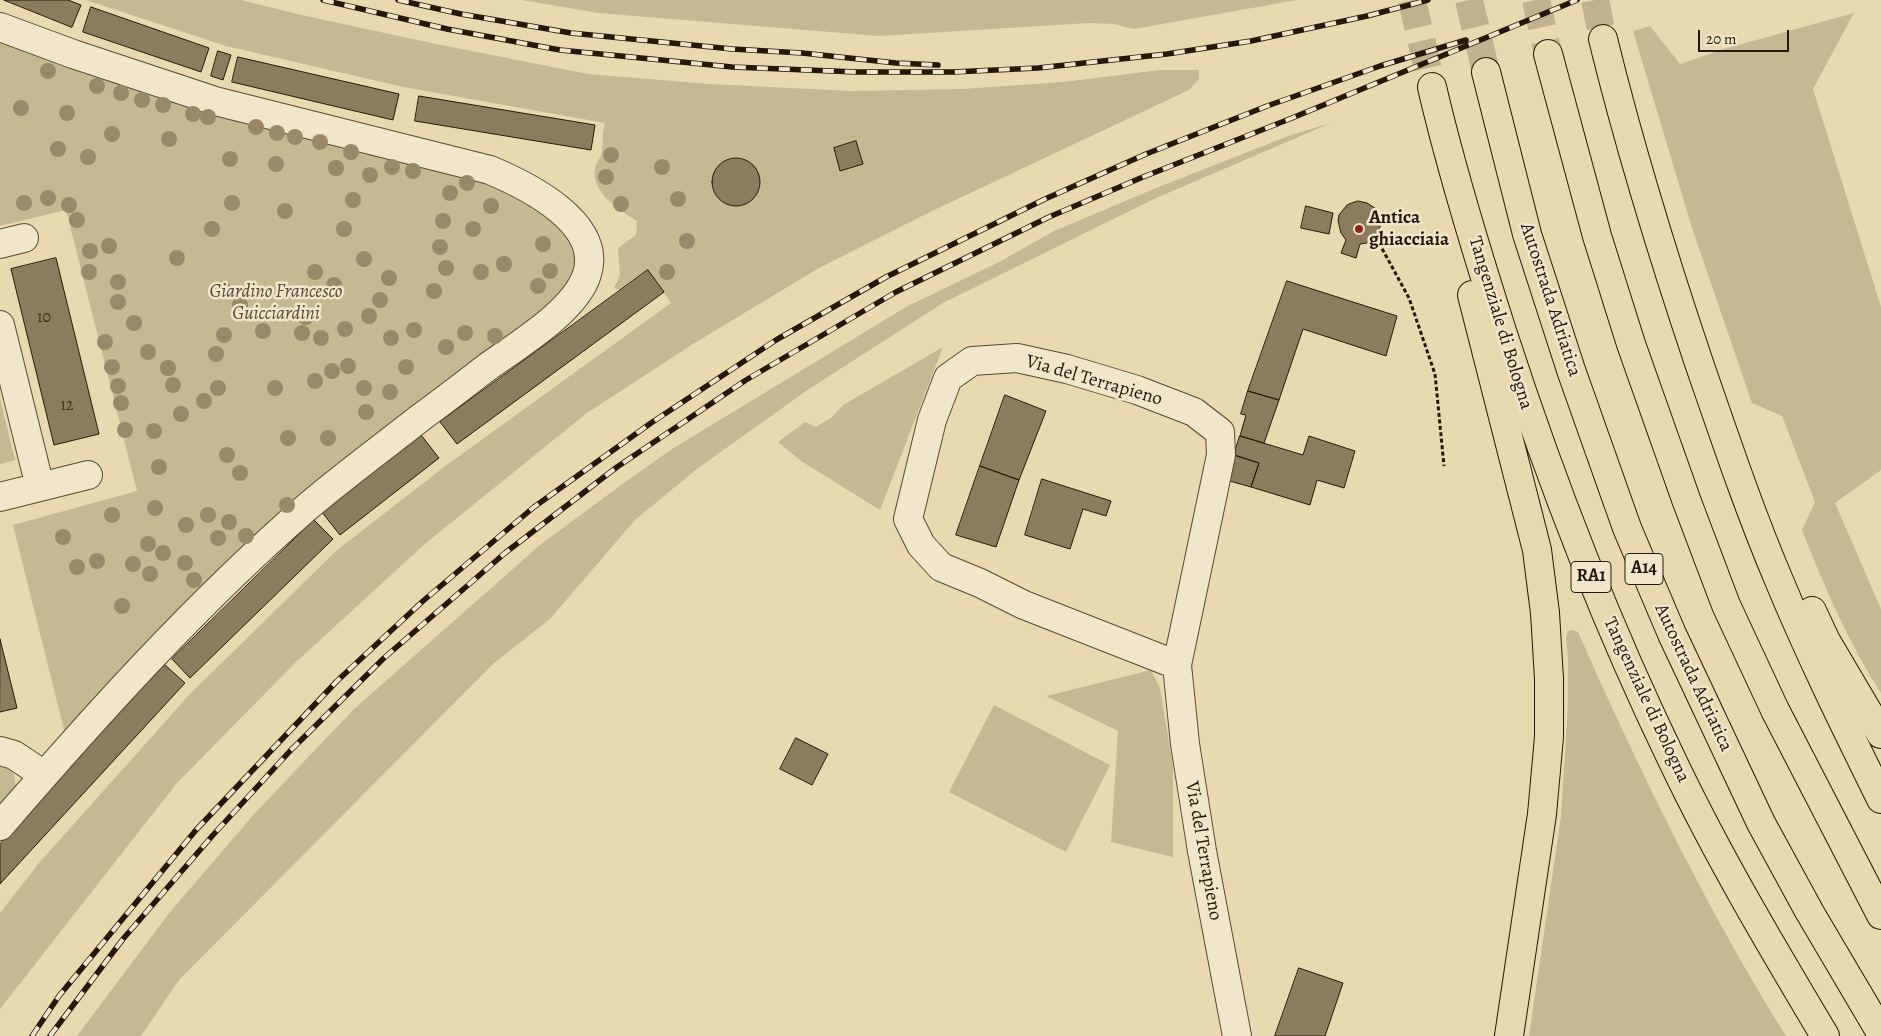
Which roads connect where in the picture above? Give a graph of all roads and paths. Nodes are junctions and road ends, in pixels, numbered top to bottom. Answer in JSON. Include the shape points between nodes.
{"nodes":[{"id":1,"x":0,"y":27,"type":"edge"},
{"id":2,"x":1603,"y":39,"type":"tunnel mouth"},
{"id":3,"x":1548,"y":54,"type":"tunnel mouth"},
{"id":4,"x":1486,"y":72,"type":"tunnel mouth"},
{"id":5,"x":1379,"y":243,"type":"dead end"},
{"id":6,"x":0,"y":325,"type":"edge"},
{"id":7,"x":1689,"y":333,"type":"junction"},
{"id":8,"x":1444,"y":466,"type":"dead end"},
{"id":9,"x":88,"y":475,"type":"dead end"},
{"id":10,"x":40,"y":487,"type":"junction"},
{"id":11,"x":0,"y":497,"type":"edge"},
{"id":12,"x":1177,"y":666,"type":"junction"},
{"id":13,"x":1881,"y":734,"type":"edge"},
{"id":14,"x":0,"y":750,"type":"edge"},
{"id":15,"x":44,"y":775,"type":"junction"},
{"id":16,"x":1881,"y":799,"type":"edge"},
{"id":17,"x":0,"y":826,"type":"edge"},
{"id":18,"x":1881,"y":915,"type":"edge"},
{"id":19,"x":1881,"y":1033,"type":"edge"},
{"id":20,"x":1237,"y":1036,"type":"edge"},
{"id":21,"x":1509,"y":1036,"type":"edge"},
{"id":22,"x":1825,"y":1036,"type":"edge"}],
"edges":[{"from":1,"to":15,"type":"street","via":[[215,101],[490,170],[510,178],[567,217],[586,240],[589,264],[579,291],[552,320],[380,449],[314,502],[240,569],[68,746]]},
{"from":2,"to":7,"type":"highway","via":[[1620,109]]},
{"from":3,"to":18,"type":"highway","via":[[1597,236],[1631,344],[1726,605],[1775,710]]},
{"from":4,"to":19,"type":"highway","name":"Autostrada Adriatica","number":"A14","via":[[1527,234],[1627,528],[1672,634],[1761,823]]},
{"from":5,"to":8,"type":"path","via":[[1409,298],[1435,374]]},
{"from":6,"to":10,"type":"street"},
{"from":7,"to":13,"type":"highway","via":[[1826,641]]},
{"from":7,"to":16,"type":"highway","via":[[1730,455],[1777,577],[1826,689]]},
{"from":9,"to":10,"type":"street"},
{"from":10,"to":11,"type":"street"},
{"from":12,"to":12,"type":"street","name":"Via del Terrapieno","via":[[1220,455],[1220,432],[1194,412],[1137,390],[1017,358],[972,361],[948,378],[932,420],[908,519],[922,545],[941,567],[1024,605]]},
{"from":12,"to":20,"type":"street","name":"Via del Terrapieno","via":[[1185,744],[1202,850]]},
{"from":14,"to":15,"type":"street","via":[[14,755]]},
{"from":15,"to":17,"type":"street"},
{"from":21,"to":22,"type":"highway","name":"Tangenziale di Bologna","number":"RA1","via":[[1542,814],[1549,737],[1545,613],[1537,550],[1463,258],[1435,97],[1481,266],[1533,427],[1627,665],[1675,767],[1758,924]]}]}
